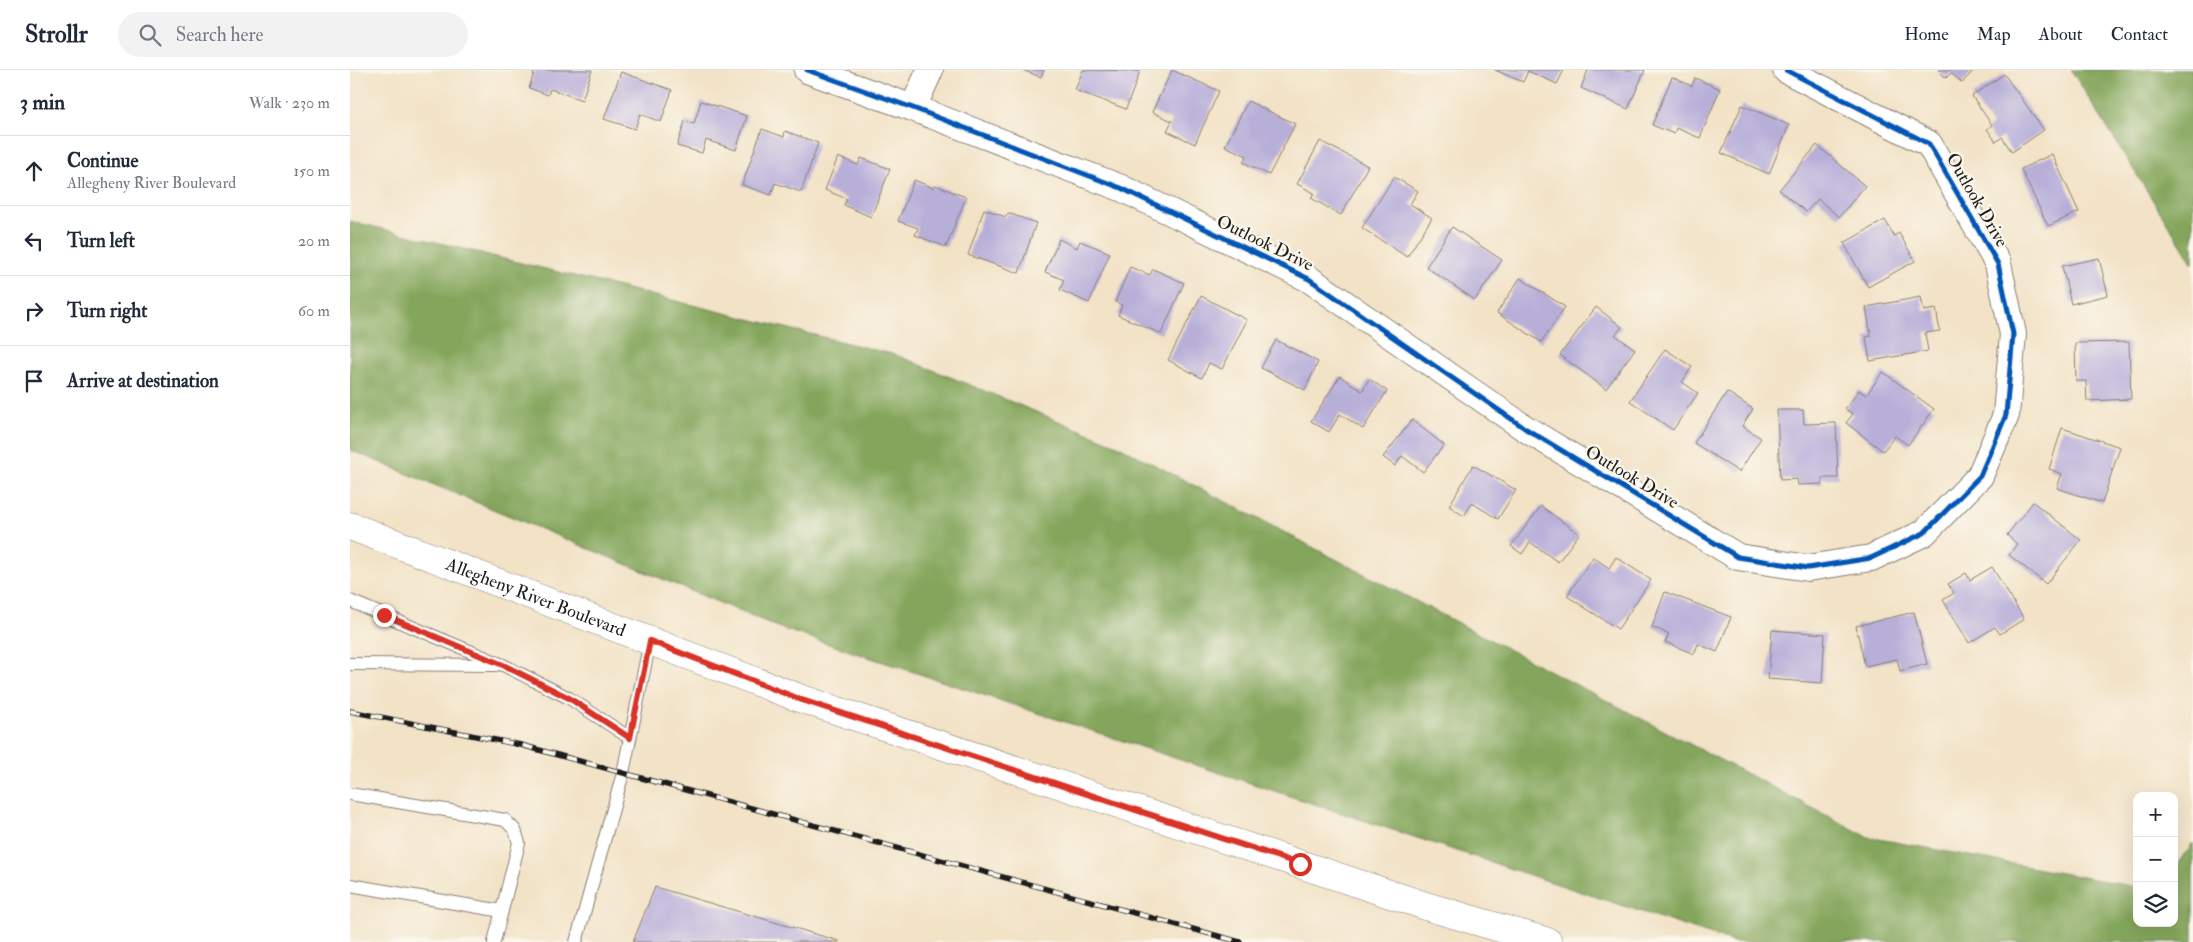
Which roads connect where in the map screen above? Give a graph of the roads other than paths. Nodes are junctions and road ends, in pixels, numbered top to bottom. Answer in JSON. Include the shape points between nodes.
{"nodes":[{"id":1,"x":807,"y":70,"type":"edge"},
{"id":2,"x":930,"y":70,"type":"edge"},
{"id":3,"x":1786,"y":70,"type":"edge"},
{"id":4,"x":913,"y":108,"type":"junction"},
{"id":5,"x":350,"y":526,"type":"edge"},
{"id":6,"x":350,"y":601,"type":"edge"},
{"id":7,"x":650,"y":641,"type":"junction"},
{"id":8,"x":350,"y":664,"type":"edge"},
{"id":9,"x":503,"y":665,"type":"junction"},
{"id":10,"x":630,"y":738,"type":"junction"},
{"id":11,"x":350,"y":794,"type":"edge"},
{"id":12,"x":350,"y":885,"type":"edge"},
{"id":13,"x":502,"y":911,"type":"junction"},
{"id":14,"x":494,"y":942,"type":"edge"},
{"id":15,"x":576,"y":942,"type":"edge"},
{"id":16,"x":1548,"y":942,"type":"edge"}],
"edges":[{"from":1,"to":4,"type":"street","name":"Outlook Drive"},
{"from":2,"to":4,"type":"street"},
{"from":3,"to":4,"type":"street","name":"Outlook Drive","via":[[1929,144],[1998,264],[2013,334],[2006,415],[1980,476],[1924,533],[1871,558],[1808,568],[1738,557],[1526,429],[1310,279],[1120,188]]},
{"from":5,"to":7,"type":"main road","name":"Allegheny River Boulevard"},
{"from":6,"to":9,"type":"lane"},
{"from":7,"to":10,"type":"lane"},
{"from":7,"to":16,"type":"main road","name":"Allegheny River Boulevard","via":[[802,700],[1420,904]]},
{"from":8,"to":9,"type":"lane"},
{"from":9,"to":10,"type":"lane","via":[[569,698]]},
{"from":10,"to":15,"type":"lane"},
{"from":11,"to":13,"type":"lane","via":[[505,820],[515,830],[519,843]]},
{"from":12,"to":13,"type":"lane"},
{"from":13,"to":14,"type":"lane"}]}
